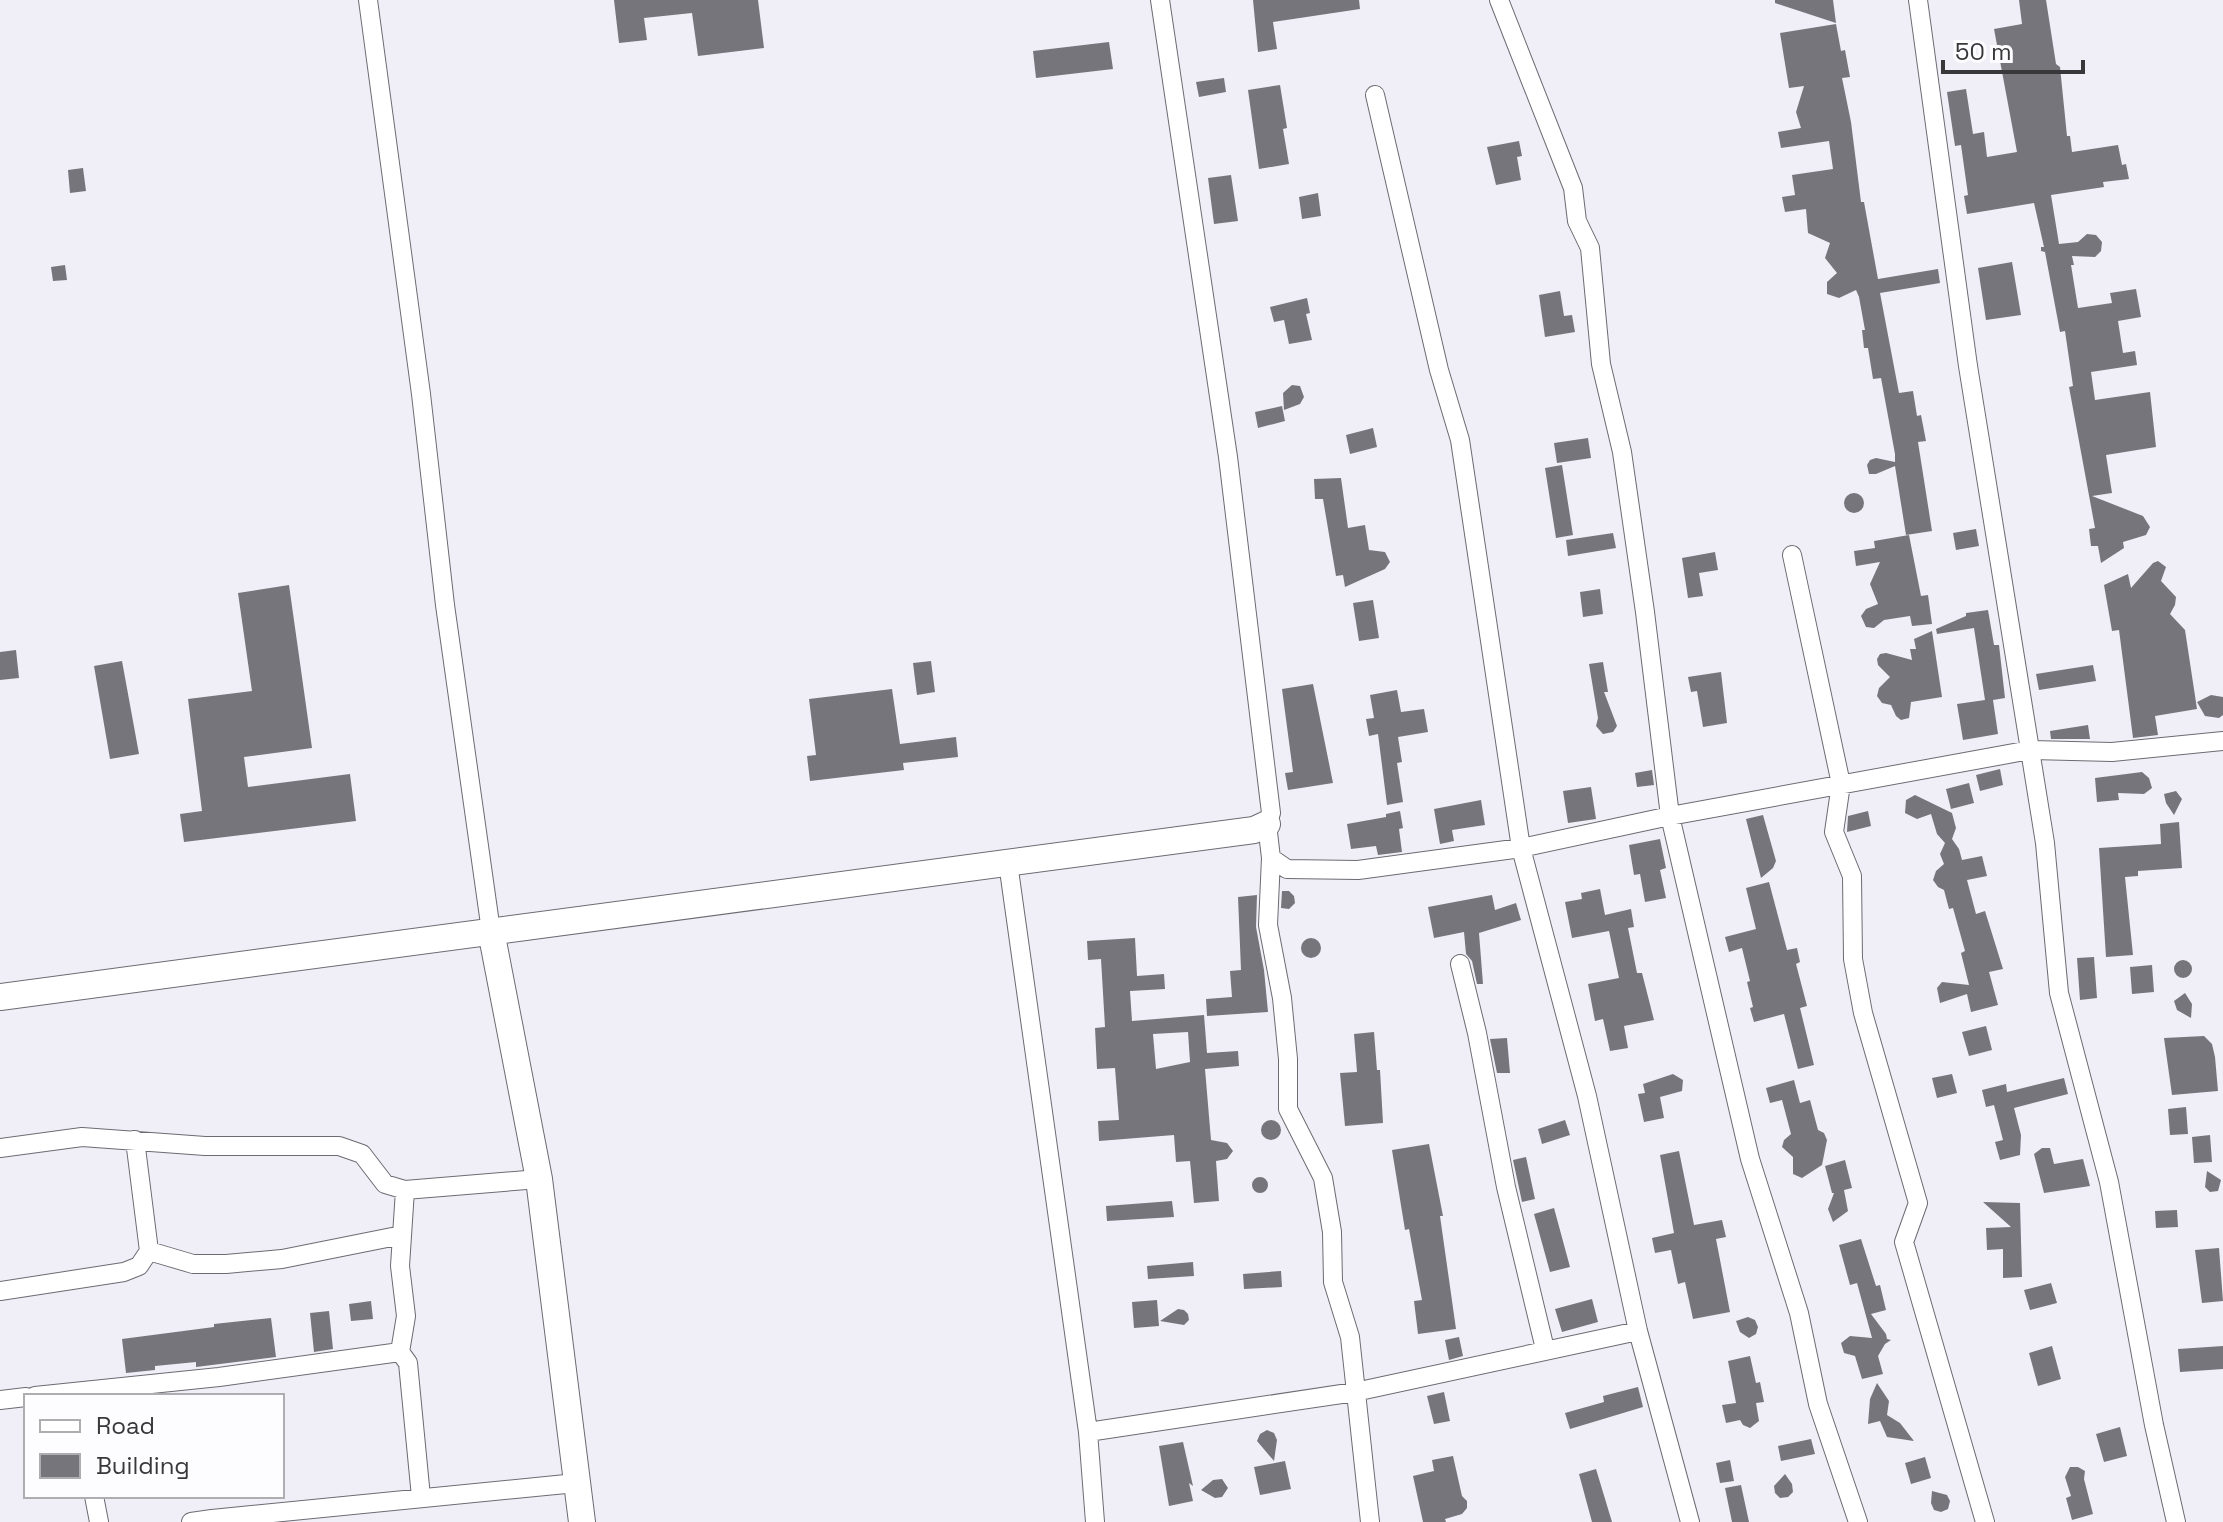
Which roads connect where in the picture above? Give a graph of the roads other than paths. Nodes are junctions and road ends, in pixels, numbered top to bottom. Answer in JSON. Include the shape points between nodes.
{"nodes":[{"id":1,"x":368,"y":0,"type":"edge"},
{"id":2,"x":1160,"y":0,"type":"edge"},
{"id":3,"x":1499,"y":0,"type":"edge"},
{"id":4,"x":1918,"y":0,"type":"edge"},
{"id":5,"x":1375,"y":95,"type":"dead end"},
{"id":6,"x":1792,"y":555,"type":"dead end"},
{"id":7,"x":2223,"y":741,"type":"edge"},
{"id":8,"x":2030,"y":750,"type":"junction"},
{"id":9,"x":1841,"y":784,"type":"junction"},
{"id":10,"x":1670,"y":816,"type":"junction"},
{"id":11,"x":1267,"y":824,"type":"junction"},
{"id":12,"x":1521,"y":848,"type":"junction"},
{"id":13,"x":1271,"y":858,"type":"junction"},
{"id":14,"x":1008,"y":863,"type":"junction"},
{"id":15,"x":491,"y":931,"type":"junction"},
{"id":16,"x":1460,"y":964,"type":"dead end"},
{"id":17,"x":0,"y":997,"type":"edge"},
{"id":18,"x":135,"y":1140,"type":"junction"},
{"id":19,"x":0,"y":1148,"type":"edge"},
{"id":20,"x":539,"y":1179,"type":"junction"},
{"id":21,"x":405,"y":1190,"type":"junction"},
{"id":22,"x":402,"y":1235,"type":"junction"},
{"id":23,"x":149,"y":1251,"type":"junction"},
{"id":24,"x":0,"y":1291,"type":"edge"},
{"id":25,"x":1638,"y":1331,"type":"junction"},
{"id":26,"x":1545,"y":1349,"type":"junction"},
{"id":27,"x":400,"y":1352,"type":"junction"},
{"id":28,"x":1355,"y":1392,"type":"junction"},
{"id":29,"x":76,"y":1394,"type":"edge"},
{"id":30,"x":24,"y":1397,"type":"edge"},
{"id":31,"x":0,"y":1400,"type":"edge"},
{"id":32,"x":1088,"y":1432,"type":"junction"},
{"id":33,"x":576,"y":1483,"type":"junction"},
{"id":34,"x":421,"y":1497,"type":"junction"},
{"id":35,"x":94,"y":1498,"type":"edge"},
{"id":36,"x":212,"y":1520,"type":"edge"},
{"id":37,"x":99,"y":1522,"type":"edge"},
{"id":38,"x":191,"y":1522,"type":"edge"},
{"id":39,"x":582,"y":1522,"type":"edge"},
{"id":40,"x":1095,"y":1522,"type":"edge"},
{"id":41,"x":1370,"y":1522,"type":"edge"},
{"id":42,"x":1690,"y":1522,"type":"edge"},
{"id":43,"x":1858,"y":1522,"type":"edge"},
{"id":44,"x":1985,"y":1522,"type":"edge"},
{"id":45,"x":2176,"y":1522,"type":"edge"}],
"edges":[{"from":1,"to":15,"type":"street"},
{"from":2,"to":11,"type":"street","via":[[1228,457],[1271,813]]},
{"from":3,"to":10,"type":"street","via":[[1573,188],[1577,221],[1590,248],[1601,364],[1624,466]]},
{"from":4,"to":8,"type":"street","via":[[1968,366]]},
{"from":5,"to":12,"type":"street","via":[[1460,440]]},
{"from":6,"to":9,"type":"street"},
{"from":7,"to":8,"type":"street","via":[[2112,752]]},
{"from":8,"to":9,"type":"street"},
{"from":8,"to":45,"type":"street","via":[[2059,993],[2109,1182]]},
{"from":9,"to":10,"type":"street"},
{"from":9,"to":44,"type":"street","via":[[1834,832],[1852,876],[1853,959],[1863,1013],[1918,1203],[1904,1242]]},
{"from":10,"to":12,"type":"street"},
{"from":10,"to":43,"type":"street","via":[[1750,1159],[1799,1313],[1818,1404]]},
{"from":11,"to":13,"type":"street"},
{"from":11,"to":14,"type":"street"},
{"from":12,"to":13,"type":"street","via":[[1358,870],[1287,869]]},
{"from":12,"to":25,"type":"street","via":[[1587,1096]]},
{"from":13,"to":28,"type":"street","via":[[1268,925],[1282,998],[1288,1109],[1323,1178],[1333,1282],[1350,1337]]},
{"from":14,"to":15,"type":"street"},
{"from":14,"to":32,"type":"street"},
{"from":15,"to":17,"type":"street"},
{"from":15,"to":20,"type":"street"},
{"from":16,"to":26,"type":"street"},
{"from":18,"to":19,"type":"street","via":[[82,1137]]},
{"from":18,"to":21,"type":"street","via":[[339,1146],[362,1154],[385,1184]]},
{"from":18,"to":23,"type":"street"},
{"from":20,"to":21,"type":"street"},
{"from":20,"to":33,"type":"street"},
{"from":21,"to":22,"type":"street"},
{"from":22,"to":23,"type":"street","via":[[282,1259],[226,1264],[193,1264]]},
{"from":22,"to":27,"type":"street","via":[[406,1316]]},
{"from":23,"to":24,"type":"street","via":[[139,1266],[124,1272]]},
{"from":25,"to":26,"type":"street"},
{"from":25,"to":42,"type":"street"},
{"from":26,"to":28,"type":"street"},
{"from":27,"to":29,"type":"street"},
{"from":27,"to":34,"type":"street","via":[[408,1363]]},
{"from":28,"to":32,"type":"street"},
{"from":28,"to":41,"type":"street"},
{"from":30,"to":31,"type":"street"},
{"from":32,"to":40,"type":"street"},
{"from":33,"to":34,"type":"street"},
{"from":33,"to":39,"type":"street"},
{"from":34,"to":36,"type":"street"},
{"from":35,"to":37,"type":"street"},
{"from":36,"to":38,"type":"street"}]}
